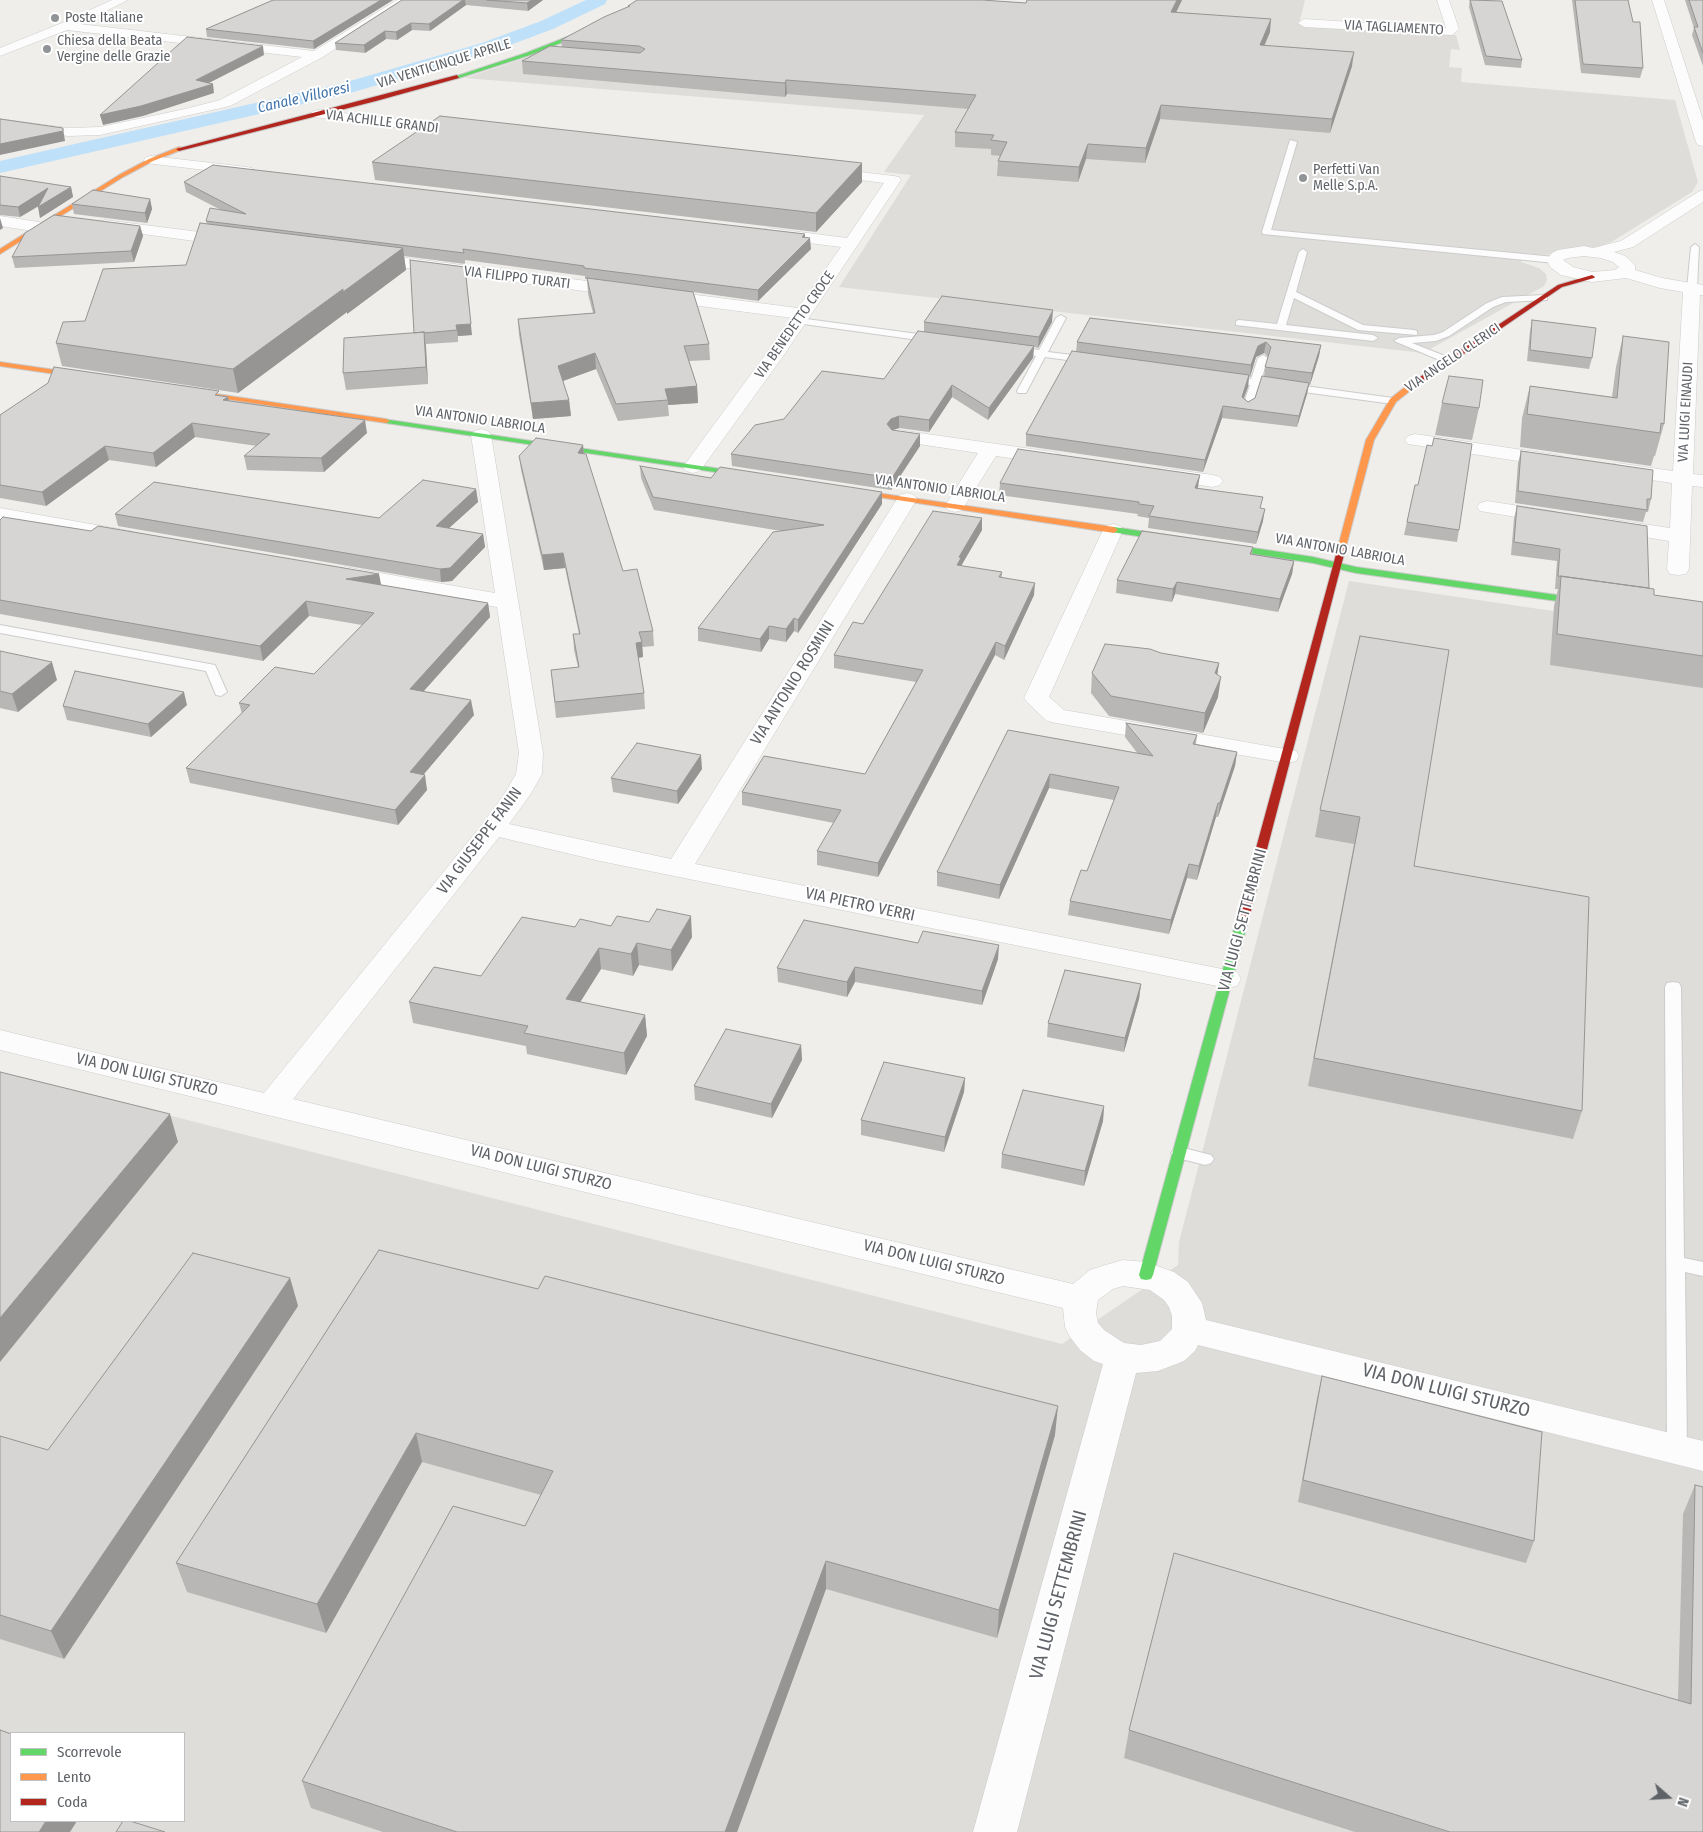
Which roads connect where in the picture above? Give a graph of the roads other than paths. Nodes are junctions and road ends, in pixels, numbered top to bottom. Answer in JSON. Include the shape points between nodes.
{"nodes":[{"id":1,"x":405,"y":0,"type":"edge"},
{"id":2,"x":648,"y":0,"type":"edge"},
{"id":3,"x":1444,"y":0,"type":"edge"},
{"id":4,"x":1658,"y":0,"type":"edge"},
{"id":5,"x":127,"y":2,"type":"edge"},
{"id":6,"x":85,"y":18,"type":"junction"},
{"id":7,"x":108,"y":20,"type":"junction"},
{"id":8,"x":1304,"y":22,"type":"dead end"},
{"id":9,"x":66,"y":26,"type":"junction"},
{"id":10,"x":119,"y":32,"type":"junction"},
{"id":11,"x":0,"y":52,"type":"edge"},
{"id":12,"x":528,"y":54,"type":"junction"},
{"id":13,"x":316,"y":55,"type":"junction"},
{"id":14,"x":550,"y":56,"type":"edge"},
{"id":15,"x":318,"y":114,"type":"junction"},
{"id":16,"x":0,"y":123,"type":"edge"},
{"id":17,"x":476,"y":132,"type":"edge"},
{"id":18,"x":1293,"y":142,"type":"edge"},
{"id":19,"x":1703,"y":142,"type":"edge"},
{"id":20,"x":151,"y":160,"type":"junction"},
{"id":21,"x":814,"y":171,"type":"edge"},
{"id":22,"x":259,"y":172,"type":"edge"},
{"id":23,"x":1703,"y":194,"type":"edge"},
{"id":24,"x":53,"y":218,"type":"junction"},
{"id":25,"x":0,"y":221,"type":"edge"},
{"id":26,"x":39,"y":227,"type":"junction"},
{"id":27,"x":752,"y":231,"type":"edge"},
{"id":28,"x":242,"y":242,"type":"edge"},
{"id":29,"x":851,"y":243,"type":"junction"},
{"id":30,"x":1627,"y":244,"type":"junction"},
{"id":31,"x":1695,"y":247,"type":"dead end"},
{"id":32,"x":0,"y":252,"type":"edge"},
{"id":33,"x":1303,"y":252,"type":"dead end"},
{"id":34,"x":1595,"y":252,"type":"junction"},
{"id":35,"x":350,"y":256,"type":"edge"},
{"id":36,"x":1622,"y":266,"type":"junction"},
{"id":37,"x":1561,"y":272,"type":"junction"},
{"id":38,"x":1698,"y":289,"type":"edge"},
{"id":39,"x":1292,"y":293,"type":"junction"},
{"id":40,"x":1544,"y":298,"type":"junction"},
{"id":41,"x":801,"y":318,"type":"junction"},
{"id":42,"x":1061,"y":318,"type":"dead end"},
{"id":43,"x":1239,"y":323,"type":"dead end"},
{"id":44,"x":1281,"y":328,"type":"junction"},
{"id":45,"x":1446,"y":334,"type":"junction"},
{"id":46,"x":940,"y":340,"type":"edge"},
{"id":47,"x":1399,"y":341,"type":"junction"},
{"id":48,"x":1005,"y":349,"type":"edge"},
{"id":49,"x":1042,"y":354,"type":"junction"},
{"id":50,"x":1263,"y":358,"type":"edge"},
{"id":51,"x":1447,"y":360,"type":"junction"},
{"id":52,"x":1098,"y":361,"type":"edge"},
{"id":53,"x":0,"y":364,"type":"edge"},
{"id":54,"x":1216,"y":377,"type":"edge"},
{"id":55,"x":98,"y":379,"type":"edge"},
{"id":56,"x":1255,"y":382,"type":"junction"},
{"id":57,"x":177,"y":390,"type":"edge"},
{"id":58,"x":1022,"y":391,"type":"dead end"},
{"id":59,"x":1393,"y":401,"type":"junction"},
{"id":60,"x":1247,"y":409,"type":"edge"},
{"id":61,"x":481,"y":435,"type":"junction"},
{"id":62,"x":899,"y":436,"type":"edge"},
{"id":63,"x":1415,"y":440,"type":"dead end"},
{"id":64,"x":990,"y":449,"type":"junction"},
{"id":65,"x":1068,"y":460,"type":"edge"},
{"id":66,"x":1575,"y":463,"type":"edge"},
{"id":67,"x":1594,"y":466,"type":"edge"},
{"id":68,"x":693,"y":467,"type":"junction"},
{"id":69,"x":1145,"y":472,"type":"edge"},
{"id":70,"x":763,"y":477,"type":"edge"},
{"id":71,"x":1683,"y":478,"type":"junction"},
{"id":72,"x":1213,"y":481,"type":"dead end"},
{"id":73,"x":1703,"y":481,"type":"edge"},
{"id":74,"x":830,"y":488,"type":"edge"},
{"id":75,"x":907,"y":499,"type":"junction"},
{"id":76,"x":955,"y":506,"type":"junction"},
{"id":77,"x":1487,"y":507,"type":"dead end"},
{"id":78,"x":0,"y":514,"type":"edge"},
{"id":79,"x":1113,"y":530,"type":"junction"},
{"id":80,"x":1680,"y":536,"type":"junction"},
{"id":81,"x":146,"y":539,"type":"edge"},
{"id":82,"x":1337,"y":565,"type":"junction"},
{"id":83,"x":1678,"y":569,"type":"dead end"},
{"id":84,"x":322,"y":570,"type":"edge"},
{"id":85,"x":508,"y":602,"type":"junction"},
{"id":86,"x":1608,"y":605,"type":"edge"},
{"id":87,"x":0,"y":629,"type":"edge"},
{"id":88,"x":221,"y":692,"type":"dead end"},
{"id":89,"x":1287,"y":756,"type":"junction"},
{"id":90,"x":493,"y":828,"type":"junction"},
{"id":91,"x":679,"y":868,"type":"junction"},
{"id":92,"x":1227,"y":978,"type":"junction"},
{"id":93,"x":1673,"y":987,"type":"dead end"},
{"id":94,"x":0,"y":1040,"type":"edge"},
{"id":95,"x":272,"y":1104,"type":"junction"},
{"id":96,"x":1180,"y":1153,"type":"junction"},
{"id":97,"x":1205,"y":1159,"type":"dead end"},
{"id":98,"x":1676,"y":1263,"type":"junction"},
{"id":99,"x":1703,"y":1269,"type":"edge"},
{"id":100,"x":1146,"y":1275,"type":"junction"},
{"id":101,"x":1081,"y":1299,"type":"junction"},
{"id":102,"x":1189,"y":1329,"type":"junction"},
{"id":103,"x":1123,"y":1357,"type":"junction"},
{"id":104,"x":1690,"y":1452,"type":"edge"},
{"id":105,"x":995,"y":1832,"type":"edge"}],
"edges":[{"from":1,"to":13,"type":"street"},
{"from":2,"to":12,"type":"street","name":"VIA VENTICINQUE APRILE","via":[[621,16]]},
{"from":3,"to":8,"type":"street","name":"VIA TAGLIAMENTO","via":[[1453,29],[1448,32]]},
{"from":4,"to":19,"type":"street"},
{"from":5,"to":6,"type":"street"},
{"from":5,"to":7,"type":"street"},
{"from":6,"to":7,"type":"street"},
{"from":6,"to":9,"type":"street"},
{"from":7,"to":10,"type":"street","via":[[104,27]]},
{"from":9,"to":10,"type":"street"},
{"from":9,"to":11,"type":"street"},
{"from":10,"to":13,"type":"street"},
{"from":12,"to":14,"type":"lane"},
{"from":12,"to":15,"type":"street","name":"VIA VENTICINQUE APRILE","via":[[422,87]]},
{"from":13,"to":16,"type":"street","via":[[225,103],[186,113],[100,131],[68,132]]},
{"from":15,"to":17,"type":"street","name":"VIA ACHILLE GRANDI"},
{"from":15,"to":20,"type":"street","name":"VIA VENTICINQUE APRILE","via":[[194,144]]},
{"from":18,"to":37,"type":"lane","via":[[1266,232]]},
{"from":20,"to":22,"type":"street"},
{"from":20,"to":24,"type":"street","name":"VIA VENTICINQUE APRILE"},
{"from":21,"to":29,"type":"street","name":"VIA BENEDETTO CROCE","via":[[894,180]]},
{"from":23,"to":30,"type":"street"},
{"from":24,"to":26,"type":"street","name":"VIA VENTICINQUE APRILE"},
{"from":24,"to":28,"type":"street"},
{"from":25,"to":26,"type":"street"},
{"from":26,"to":32,"type":"street","name":"VIA VENTICINQUE APRILE"},
{"from":27,"to":29,"type":"street"},
{"from":29,"to":41,"type":"street","name":"VIA BENEDETTO CROCE"},
{"from":30,"to":34,"type":"street"},
{"from":30,"to":36,"type":"street"},
{"from":31,"to":38,"type":"lane"},
{"from":33,"to":39,"type":"lane"},
{"from":34,"to":36,"type":"street"},
{"from":34,"to":37,"type":"street","via":[[1558,256]]},
{"from":35,"to":41,"type":"street","name":"VIA FILIPPO TURATI"},
{"from":36,"to":37,"type":"street","via":[[1611,276],[1592,277]]},
{"from":36,"to":38,"type":"street","via":[[1660,283]]},
{"from":37,"to":40,"type":"street","name":"VIA ANGELO CLERICI"},
{"from":38,"to":71,"type":"street","name":"VIA LUIGI EINAUDI"},
{"from":39,"to":44,"type":"lane"},
{"from":39,"to":45,"type":"lane","via":[[1361,328]]},
{"from":40,"to":45,"type":"lane","via":[[1516,297],[1498,302]]},
{"from":40,"to":51,"type":"street","name":"VIA ANGELO CLERICI"},
{"from":41,"to":46,"type":"lane"},
{"from":41,"to":68,"type":"street","name":"VIA BENEDETTO CROCE"},
{"from":42,"to":49,"type":"lane"},
{"from":43,"to":44,"type":"lane"},
{"from":44,"to":47,"type":"lane"},
{"from":45,"to":47,"type":"lane"},
{"from":47,"to":51,"type":"lane"},
{"from":48,"to":49,"type":"lane"},
{"from":49,"to":52,"type":"lane"},
{"from":49,"to":58,"type":"lane"},
{"from":50,"to":56,"type":"lane"},
{"from":51,"to":59,"type":"street","name":"VIA ANGELO CLERICI"},
{"from":53,"to":55,"type":"street"},
{"from":54,"to":56,"type":"lane"},
{"from":56,"to":59,"type":"lane"},
{"from":56,"to":60,"type":"lane"},
{"from":57,"to":61,"type":"street","name":"VIA ANTONIO LABRIOLA"},
{"from":59,"to":82,"type":"street","name":"VIA ANGELO CLERICI","via":[[1370,440]]},
{"from":61,"to":68,"type":"street","name":"VIA ANTONIO LABRIOLA"},
{"from":61,"to":85,"type":"street","name":"VIA GIUSEPPE FANIN"},
{"from":62,"to":64,"type":"street"},
{"from":63,"to":66,"type":"street"},
{"from":64,"to":65,"type":"street"},
{"from":64,"to":76,"type":"street"},
{"from":67,"to":71,"type":"street"},
{"from":68,"to":70,"type":"street","name":"VIA ANTONIO LABRIOLA"},
{"from":69,"to":72,"type":"street"},
{"from":71,"to":73,"type":"street"},
{"from":71,"to":80,"type":"street","name":"VIA LUIGI EINAUDI"},
{"from":74,"to":75,"type":"street","name":"VIA ANTONIO LABRIOLA"},
{"from":75,"to":76,"type":"street","name":"VIA ANTONIO LABRIOLA"},
{"from":75,"to":91,"type":"street","name":"VIA ANTONIO ROSMINI"},
{"from":76,"to":79,"type":"street","name":"VIA ANTONIO LABRIOLA"},
{"from":77,"to":80,"type":"street"},
{"from":78,"to":81,"type":"street"},
{"from":79,"to":82,"type":"street","name":"VIA ANTONIO LABRIOLA"},
{"from":79,"to":89,"type":"street","via":[[1036,698],[1056,716]]},
{"from":80,"to":83,"type":"street","name":"VIA LUIGI EINAUDI"},
{"from":82,"to":86,"type":"street","name":"VIA ANTONIO LABRIOLA"},
{"from":82,"to":89,"type":"street","name":"VIA LUIGI SETTEMBRINI"},
{"from":84,"to":85,"type":"street"},
{"from":85,"to":90,"type":"street","name":"VIA GIUSEPPE FANIN","via":[[531,753],[529,774]]},
{"from":87,"to":88,"type":"lane","via":[[211,668]]},
{"from":89,"to":92,"type":"street","name":"VIA LUIGI SETTEMBRINI"},
{"from":90,"to":91,"type":"street","name":"VIA PIETRO VERRI"},
{"from":90,"to":95,"type":"street","name":"VIA GIUSEPPE FANIN"},
{"from":91,"to":92,"type":"street","name":"VIA PIETRO VERRI"},
{"from":92,"to":96,"type":"street","name":"VIA LUIGI SETTEMBRINI"},
{"from":93,"to":98,"type":"lane"},
{"from":94,"to":95,"type":"street","name":"VIA DON LUIGI STURZO"},
{"from":95,"to":101,"type":"street","name":"VIA DON LUIGI STURZO"},
{"from":96,"to":97,"type":"lane"},
{"from":96,"to":100,"type":"street","name":"VIA LUIGI SETTEMBRINI"},
{"from":98,"to":99,"type":"lane"},
{"from":98,"to":104,"type":"lane"},
{"from":100,"to":101,"type":"street","via":[[1123,1273],[1107,1277],[1093,1284]]},
{"from":100,"to":102,"type":"street","via":[[1176,1291],[1185,1302]]},
{"from":101,"to":103,"type":"street","via":[[1082,1327],[1092,1340]]},
{"from":102,"to":103,"type":"street","via":[[1172,1351],[1158,1357]]},
{"from":102,"to":104,"type":"street","name":"VIA DON LUIGI STURZO"},
{"from":103,"to":105,"type":"street","name":"VIA LUIGI SETTEMBRINI"}]}
